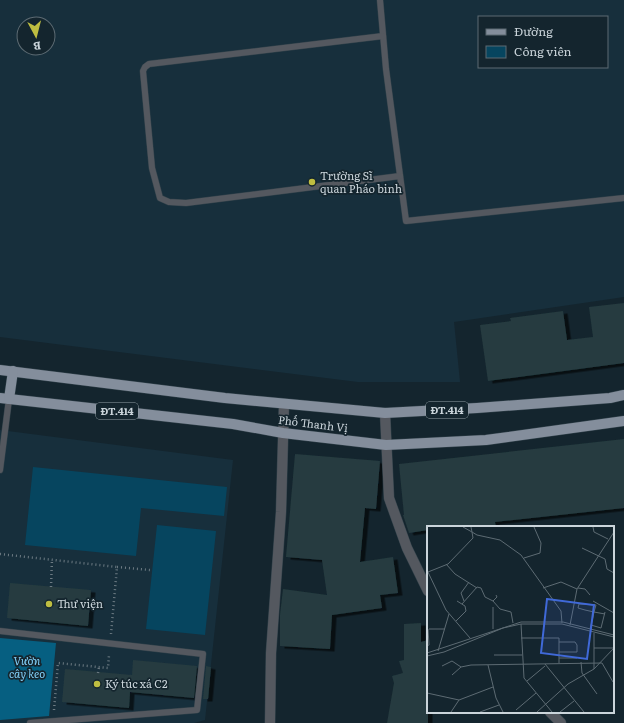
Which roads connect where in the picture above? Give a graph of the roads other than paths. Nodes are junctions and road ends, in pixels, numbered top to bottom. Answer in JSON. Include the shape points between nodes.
{"nodes":[{"id":1,"x":380,"y":0,"type":"edge"},
{"id":2,"x":383,"y":36,"type":"junction"},
{"id":3,"x":400,"y":176,"type":"junction"},
{"id":4,"x":624,"y":198,"type":"edge"},
{"id":5,"x":0,"y":370,"type":"edge"},
{"id":6,"x":13,"y":371,"type":"junction"},
{"id":7,"x":624,"y":395,"type":"edge"},
{"id":8,"x":4,"y":399,"type":"edge"},
{"id":9,"x":284,"y":404,"type":"junction"},
{"id":10,"x":385,"y":413,"type":"junction"},
{"id":11,"x":624,"y":421,"type":"edge"},
{"id":12,"x":283,"y":432,"type":"junction"},
{"id":13,"x":386,"y":445,"type":"junction"},
{"id":14,"x":1,"y":450,"type":"edge"},
{"id":15,"x":0,"y":470,"type":"edge"},
{"id":16,"x":427,"y":589,"type":"edge"},
{"id":17,"x":0,"y":631,"type":"edge"},
{"id":18,"x":551,"y":713,"type":"edge"},
{"id":19,"x":30,"y":723,"type":"edge"},
{"id":20,"x":270,"y":723,"type":"edge"},
{"id":21,"x":561,"y":723,"type":"edge"}],
"edges":[{"from":1,"to":2,"type":"lane"},
{"from":2,"to":3,"type":"lane"},
{"from":2,"to":3,"type":"lane","via":[[149,64],[143,71],[152,168],[160,198],[169,202],[186,203]]},
{"from":3,"to":4,"type":"lane","via":[[406,221]]},
{"from":5,"to":6,"type":"main road","name":"Phố Thanh Vị"},
{"from":6,"to":8,"type":"main road"},
{"from":6,"to":9,"type":"main road","name":"Phố Thanh Vị"},
{"from":7,"to":10,"type":"main road","name":"Phố Thanh Vị","number":"ĐT.414"},
{"from":8,"to":12,"type":"main road","name":"Phố Thanh Vị","number":"ĐT.414","via":[[233,424]]},
{"from":8,"to":14,"type":"lane"},
{"from":9,"to":10,"type":"main road","name":"Phố Thanh Vị","number":"ĐT.414"},
{"from":9,"to":12,"type":"street"},
{"from":10,"to":13,"type":"street"},
{"from":11,"to":13,"type":"main road","name":"Phố Thanh Vị","via":[[486,440]]},
{"from":12,"to":13,"type":"main road","name":"Phố Thanh Vị"},
{"from":12,"to":20,"type":"street","via":[[281,512],[271,653]]},
{"from":13,"to":16,"type":"street","via":[[389,498],[406,548]]},
{"from":14,"to":15,"type":"lane"},
{"from":17,"to":19,"type":"lane","via":[[203,654],[197,710]]},
{"from":18,"to":21,"type":"street"}]}
